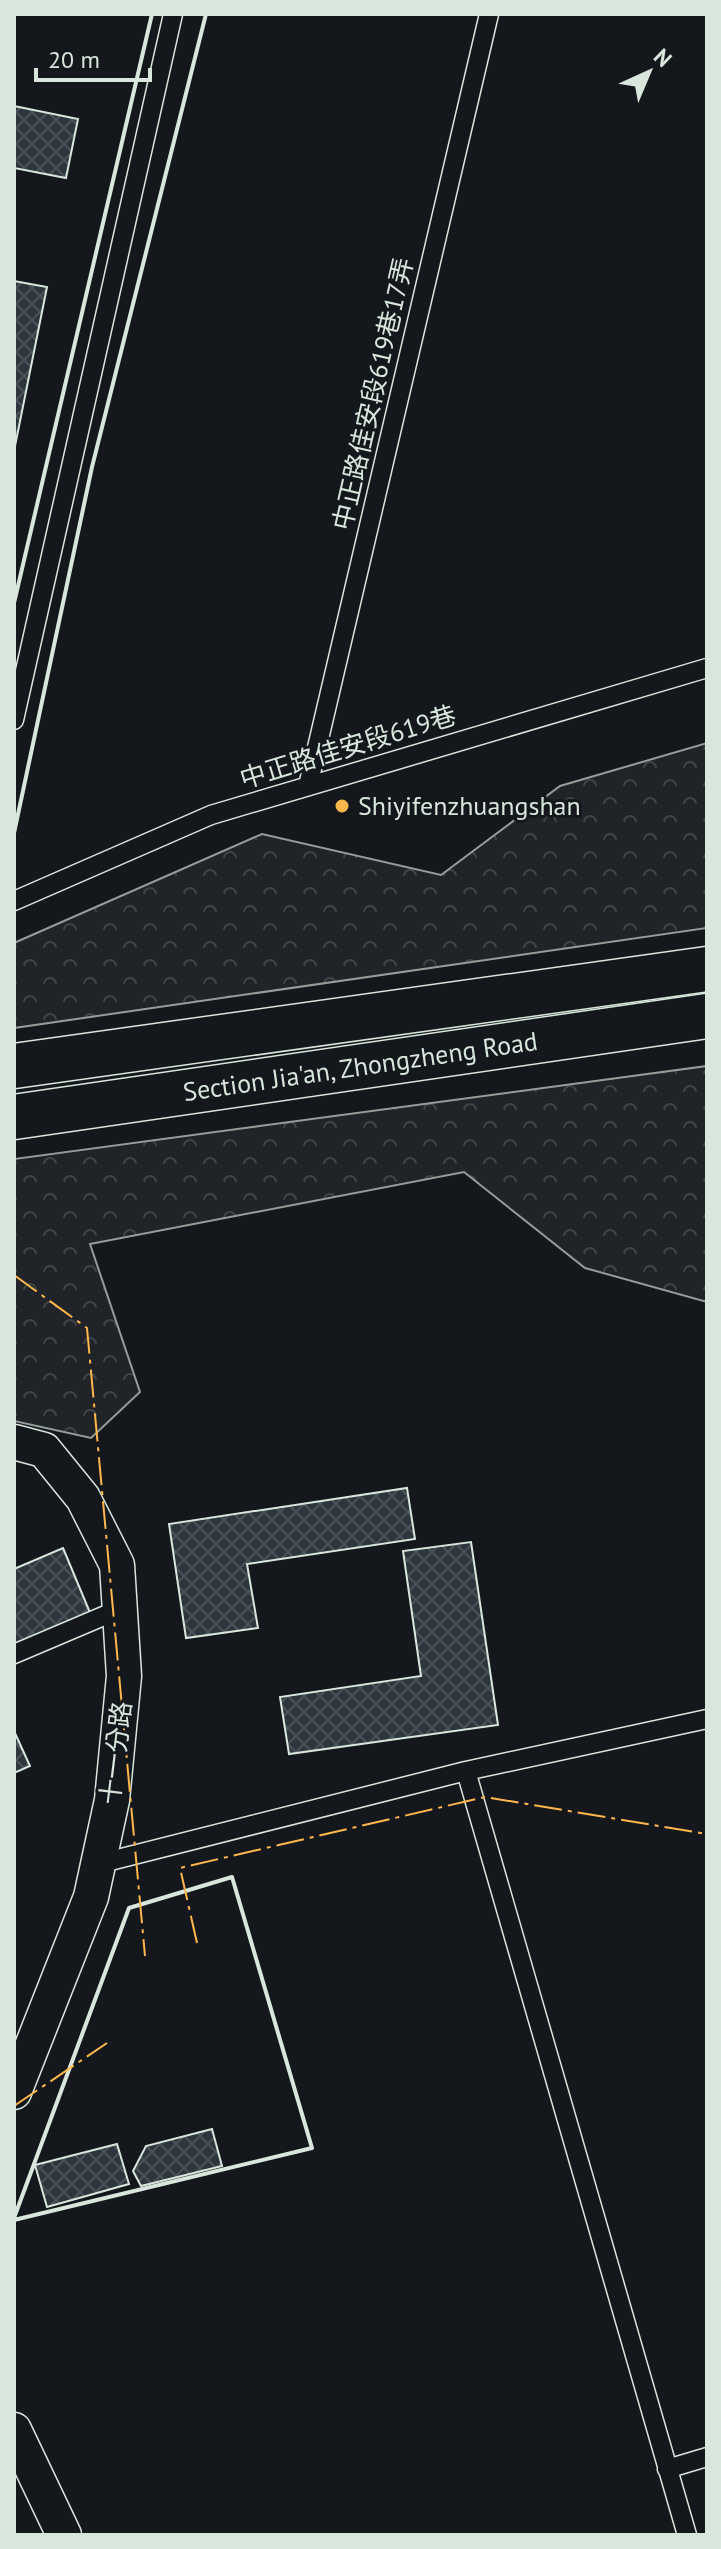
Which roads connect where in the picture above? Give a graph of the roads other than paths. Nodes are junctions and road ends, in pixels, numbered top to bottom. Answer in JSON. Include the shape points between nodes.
{"nodes":[{"id":1,"x":173,"y":14,"type":"edge"},
{"id":2,"x":489,"y":14,"type":"edge"},
{"id":3,"x":707,"y":668,"type":"edge"},
{"id":4,"x":14,"y":720,"type":"edge"},
{"id":5,"x":308,"y":786,"type":"junction"},
{"id":6,"x":14,"y":901,"type":"edge"},
{"id":7,"x":707,"y":969,"type":"edge"},
{"id":8,"x":707,"y":1016,"type":"edge"},
{"id":9,"x":14,"y":1066,"type":"edge"},
{"id":10,"x":14,"y":1117,"type":"edge"},
{"id":11,"x":14,"y":1442,"type":"edge"},
{"id":12,"x":120,"y":1609,"type":"junction"},
{"id":13,"x":14,"y":1654,"type":"edge"},
{"id":14,"x":707,"y":1719,"type":"edge"},
{"id":15,"x":466,"y":1771,"type":"junction"},
{"id":16,"x":98,"y":1864,"type":"junction"},
{"id":17,"x":14,"y":2092,"type":"edge"},
{"id":18,"x":14,"y":2430,"type":"edge"},
{"id":19,"x":707,"y":2457,"type":"edge"},
{"id":20,"x":667,"y":2469,"type":"junction"},
{"id":21,"x":64,"y":2535,"type":"edge"},
{"id":22,"x":687,"y":2535,"type":"edge"}],
"edges":[{"from":1,"to":4,"type":"lane"},
{"from":2,"to":5,"type":"lane","name":"中正路佳安段619巷17弄"},
{"from":3,"to":5,"type":"lane","name":"中正路佳安段619巷"},
{"from":5,"to":6,"type":"lane","name":"中正路佳安段619巷","via":[[211,815]]},
{"from":7,"to":9,"type":"main road","name":"Section Jia'an, Zhongzheng Road"},
{"from":8,"to":10,"type":"main road","name":"Section Jia'an, Zhongzheng Road"},
{"from":11,"to":12,"type":"street","name":"十一分路","via":[[44,1450],[83,1498],[117,1565]]},
{"from":12,"to":13,"type":"lane"},
{"from":12,"to":16,"type":"street","name":"十一分路","via":[[124,1676],[112,1800]]},
{"from":14,"to":15,"type":"lane"},
{"from":15,"to":16,"type":"lane"},
{"from":15,"to":20,"type":"lane"},
{"from":16,"to":17,"type":"street","name":"十一分路","via":[[91,1897]]},
{"from":18,"to":21,"type":"street"},
{"from":19,"to":20,"type":"lane"},
{"from":20,"to":22,"type":"lane"}]}
